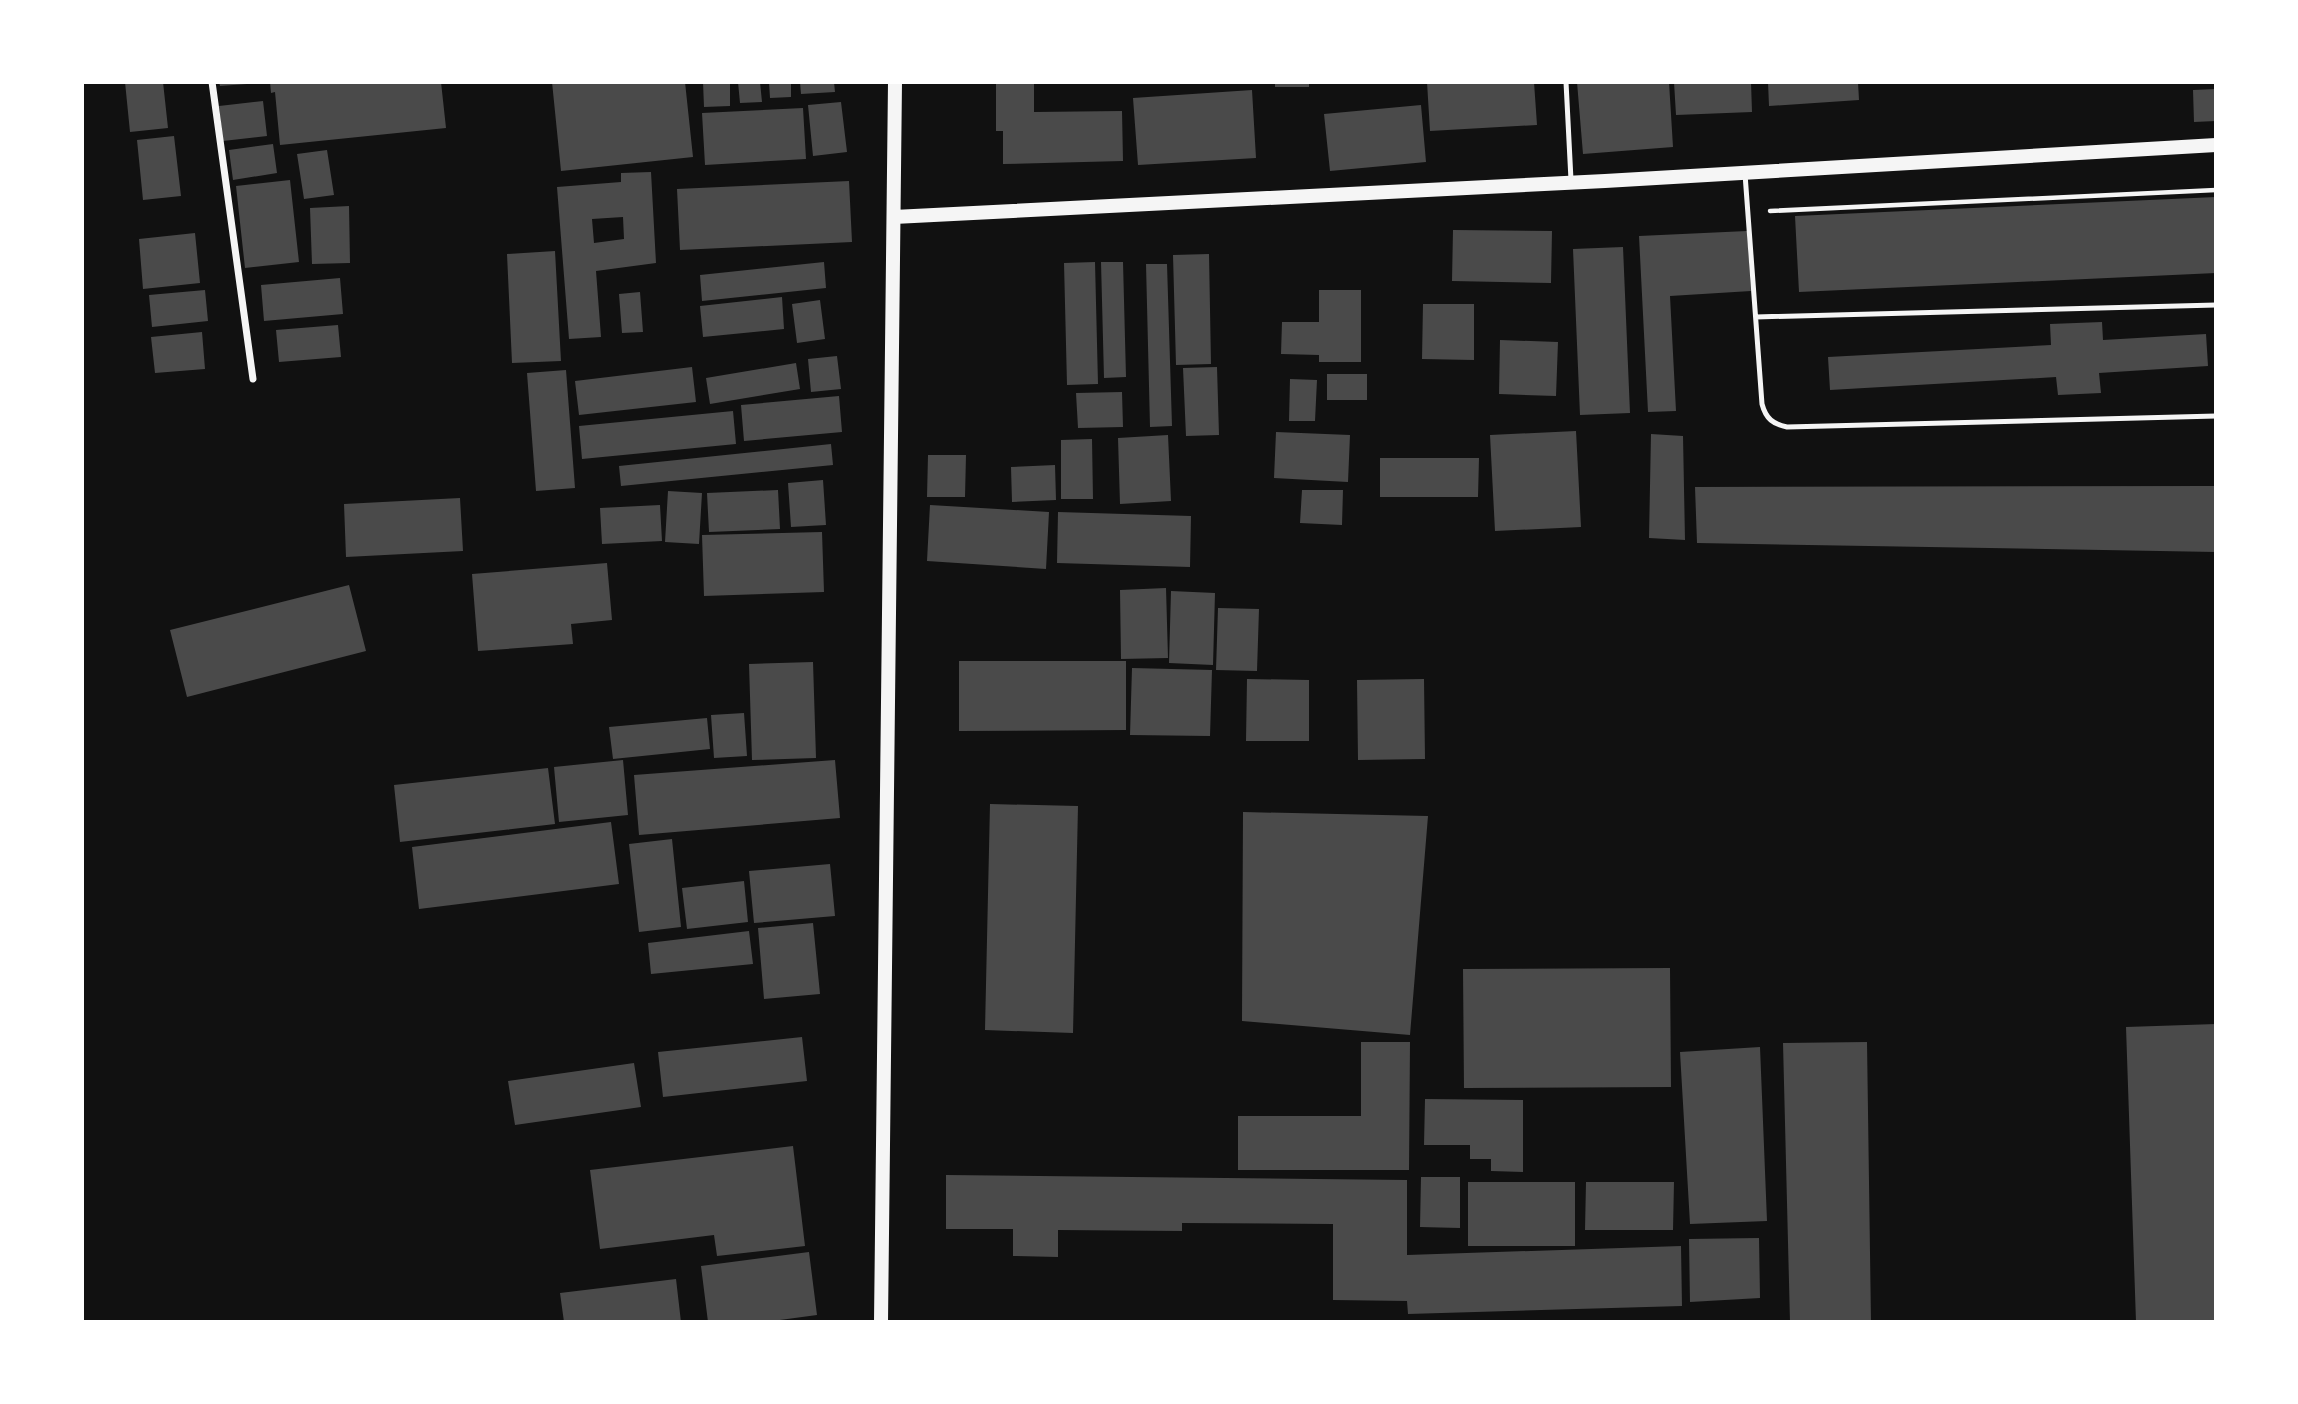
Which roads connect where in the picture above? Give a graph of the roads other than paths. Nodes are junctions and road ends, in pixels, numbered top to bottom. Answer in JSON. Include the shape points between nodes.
{"nodes":[{"id":1,"x":212,"y":82,"type":"edge"},
{"id":2,"x":895,"y":82,"type":"edge"},
{"id":3,"x":1566,"y":82,"type":"edge"},
{"id":4,"x":2216,"y":145,"type":"edge"},
{"id":5,"x":1745,"y":173,"type":"junction"},
{"id":6,"x":1571,"y":183,"type":"junction"},
{"id":7,"x":894,"y":216,"type":"junction"},
{"id":8,"x":2216,"y":305,"type":"edge"},
{"id":9,"x":1756,"y":317,"type":"junction"},
{"id":10,"x":253,"y":379,"type":"dead end"},
{"id":11,"x":2216,"y":415,"type":"edge"},
{"id":12,"x":881,"y":1322,"type":"edge"}],
"edges":[{"from":1,"to":10,"type":"street"},
{"from":2,"to":7,"type":"main road"},
{"from":3,"to":6,"type":"lane"},
{"from":4,"to":5,"type":"main road"},
{"from":5,"to":6,"type":"main road"},
{"from":5,"to":9,"type":"lane"},
{"from":6,"to":7,"type":"main road"},
{"from":7,"to":12,"type":"main road"},
{"from":8,"to":9,"type":"lane"},
{"from":9,"to":11,"type":"lane","via":[[1762,404],[1765,416],[1776,425]]}]}
